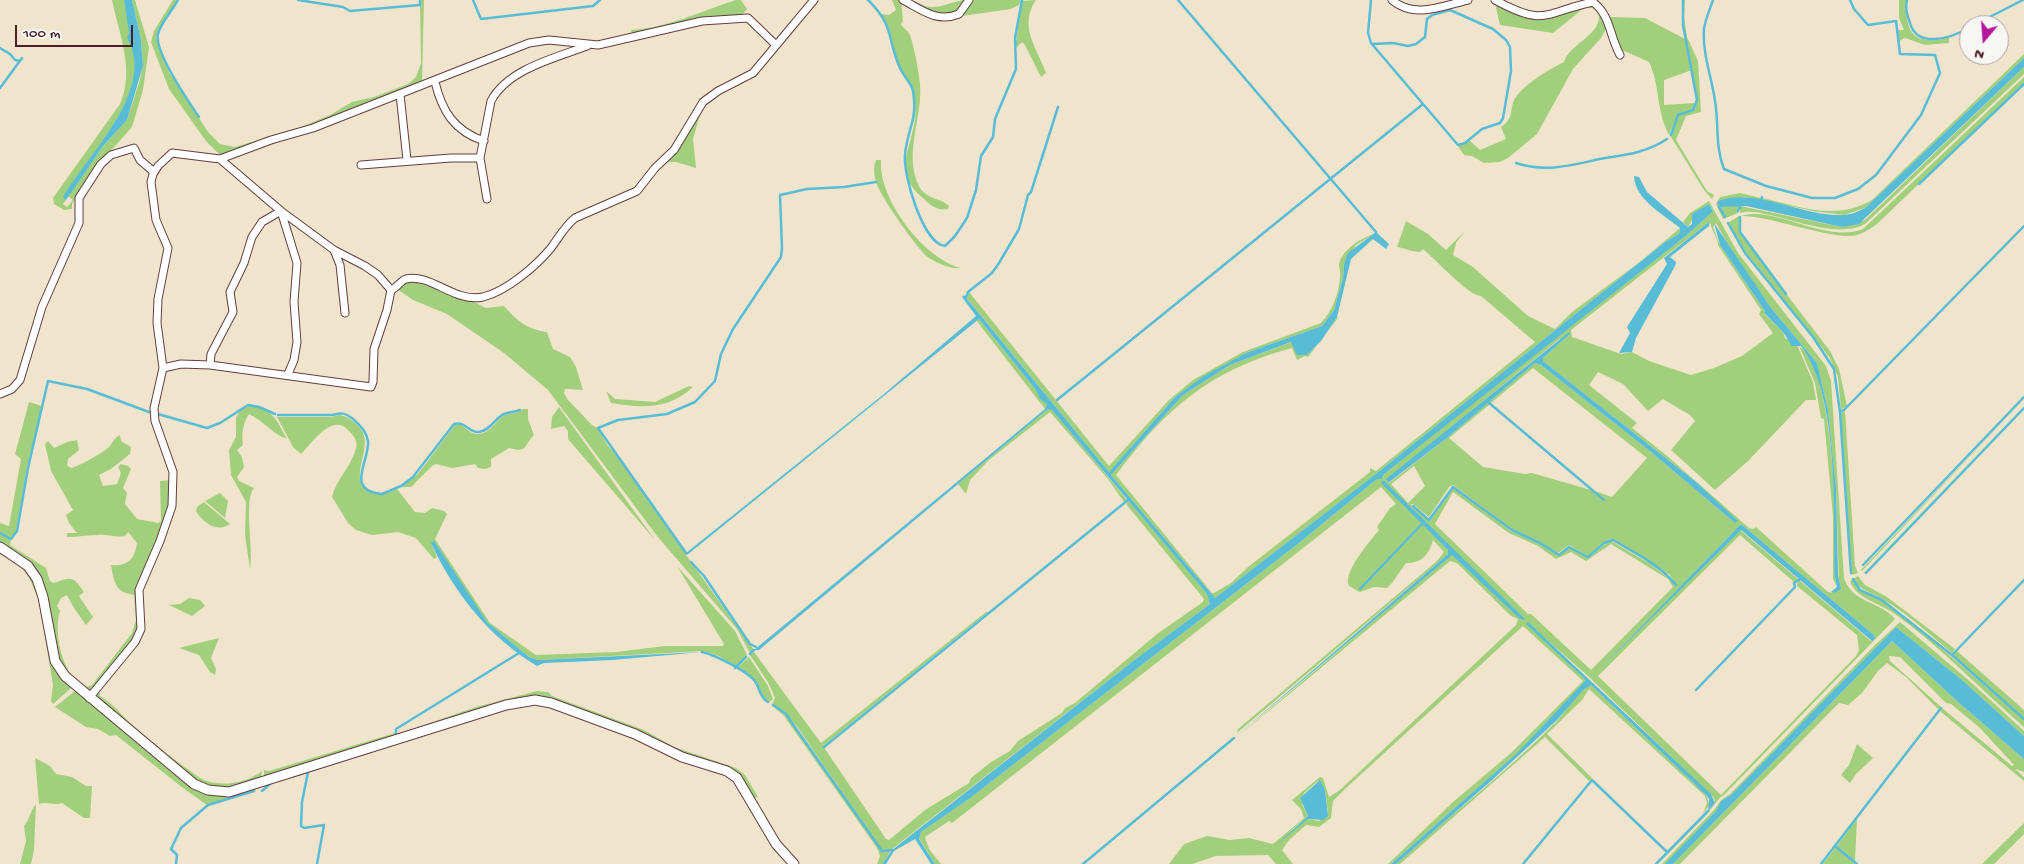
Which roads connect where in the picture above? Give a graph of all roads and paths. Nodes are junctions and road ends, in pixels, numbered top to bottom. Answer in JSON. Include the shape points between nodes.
{"nodes":[{"id":1,"x":814,"y":0,"type":"edge"},
{"id":2,"x":903,"y":0,"type":"edge"},
{"id":3,"x":969,"y":0,"type":"edge"},
{"id":4,"x":1392,"y":0,"type":"edge"},
{"id":5,"x":1468,"y":0,"type":"edge"},
{"id":6,"x":1495,"y":0,"type":"edge"},
{"id":7,"x":1593,"y":1,"type":"edge"},
{"id":8,"x":589,"y":44,"type":"junction"},
{"id":9,"x":776,"y":45,"type":"junction"},
{"id":10,"x":1620,"y":55,"type":"dead end"},
{"id":11,"x":435,"y":82,"type":"junction"},
{"id":12,"x":400,"y":94,"type":"junction"},
{"id":13,"x":484,"y":142,"type":"junction"},
{"id":14,"x":480,"y":158,"type":"junction"},
{"id":15,"x":220,"y":159,"type":"junction"},
{"id":16,"x":407,"y":160,"type":"junction"},
{"id":17,"x":361,"y":164,"type":"dead end"},
{"id":18,"x":154,"y":172,"type":"junction"},
{"id":19,"x":487,"y":199,"type":"dead end"},
{"id":20,"x":281,"y":212,"type":"junction"},
{"id":21,"x":334,"y":250,"type":"junction"},
{"id":22,"x":391,"y":290,"type":"junction"},
{"id":23,"x":345,"y":314,"type":"dead end"},
{"id":24,"x":210,"y":365,"type":"junction"},
{"id":25,"x":163,"y":368,"type":"junction"},
{"id":26,"x":288,"y":374,"type":"junction"},
{"id":27,"x":0,"y":394,"type":"edge"},
{"id":28,"x":0,"y":547,"type":"edge"},
{"id":29,"x":89,"y":698,"type":"junction"},
{"id":30,"x":794,"y":864,"type":"edge"}],
"edges":[{"from":1,"to":9,"type":"street"},
{"from":2,"to":3,"type":"street","via":[[923,12],[943,18],[959,14]]},
{"from":4,"to":5,"type":"street","via":[[1404,9],[1419,11]]},
{"from":6,"to":7,"type":"street","via":[[1534,17]]},
{"from":7,"to":10,"type":"street","via":[[1607,16]]},
{"from":8,"to":9,"type":"street","via":[[702,22],[748,18]]},
{"from":8,"to":11,"type":"street","via":[[550,40],[529,43]]},
{"from":8,"to":13,"type":"street","via":[[514,76],[501,86],[491,101]]},
{"from":9,"to":22,"type":"street","via":[[753,73],[703,102],[674,150],[637,191],[575,218],[546,254],[516,280],[474,298],[453,294],[419,280],[406,279]]},
{"from":11,"to":12,"type":"street"},
{"from":11,"to":13,"type":"street","via":[[442,105],[453,122],[470,137]]},
{"from":12,"to":15,"type":"street"},
{"from":12,"to":16,"type":"street"},
{"from":13,"to":14,"type":"street"},
{"from":14,"to":16,"type":"street"},
{"from":14,"to":19,"type":"street"},
{"from":15,"to":18,"type":"street","via":[[172,153]]},
{"from":15,"to":20,"type":"street"},
{"from":16,"to":17,"type":"street"},
{"from":18,"to":25,"type":"street","via":[[151,182],[153,206],[168,248],[158,299],[157,323]]},
{"from":18,"to":27,"type":"street","via":[[140,160],[134,148],[112,155],[101,164],[79,198],[78,228],[42,307],[20,380],[12,389]]},
{"from":20,"to":21,"type":"street"},
{"from":20,"to":24,"type":"street","via":[[262,222],[252,237],[230,292],[233,312],[211,354]]},
{"from":20,"to":26,"type":"street","via":[[296,263],[294,302],[298,342]]},
{"from":21,"to":22,"type":"street","via":[[366,266]]},
{"from":21,"to":23,"type":"street","via":[[340,266]]},
{"from":22,"to":26,"type":"street","via":[[374,349],[374,382],[371,387]]},
{"from":24,"to":25,"type":"street","via":[[181,364]]},
{"from":24,"to":26,"type":"street"},
{"from":25,"to":29,"type":"street","via":[[154,408],[155,421],[173,472],[172,506],[139,590],[141,629],[135,642]]},
{"from":28,"to":29,"type":"street","via":[[28,566],[37,579],[55,661],[65,676]]},
{"from":29,"to":30,"type":"street","via":[[194,784],[218,792],[228,792],[522,700],[551,703],[727,771],[737,778],[772,837]]}]}
